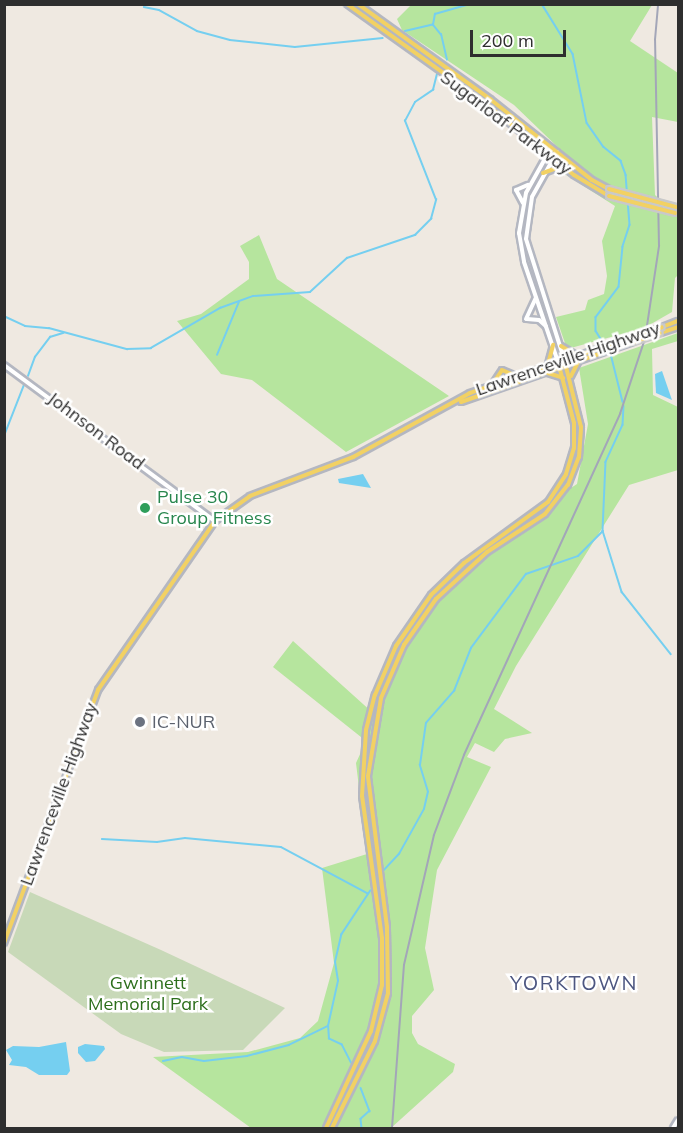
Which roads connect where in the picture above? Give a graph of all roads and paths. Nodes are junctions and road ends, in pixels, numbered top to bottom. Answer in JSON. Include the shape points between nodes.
{"nodes":[{"id":1,"x":347,"y":4,"type":"edge"},
{"id":2,"x":358,"y":4,"type":"edge"},
{"id":3,"x":551,"y":148,"type":"junction"},
{"id":4,"x":557,"y":152,"type":"junction"},
{"id":5,"x":548,"y":153,"type":"junction"},
{"id":6,"x":553,"y":157,"type":"junction"},
{"id":7,"x":563,"y":166,"type":"junction"},
{"id":8,"x":543,"y":173,"type":"junction"},
{"id":9,"x":531,"y":182,"type":"junction"},
{"id":10,"x":523,"y":204,"type":"junction"},
{"id":11,"x":677,"y":207,"type":"edge"},
{"id":12,"x":677,"y":214,"type":"edge"},
{"id":13,"x":536,"y":295,"type":"junction"},
{"id":14,"x":678,"y":321,"type":"edge"},
{"id":15,"x":547,"y":327,"type":"junction"},
{"id":16,"x":678,"y":327,"type":"edge"},
{"id":17,"x":553,"y":345,"type":"junction"},
{"id":18,"x":561,"y":346,"type":"junction"},
{"id":19,"x":576,"y":355,"type":"junction"},
{"id":20,"x":564,"y":360,"type":"junction"},
{"id":21,"x":578,"y":361,"type":"junction"},
{"id":22,"x":558,"y":362,"type":"junction"},
{"id":23,"x":4,"y":365,"type":"edge"},
{"id":24,"x":546,"y":365,"type":"junction"},
{"id":25,"x":566,"y":365,"type":"junction"},
{"id":26,"x":561,"y":367,"type":"junction"},
{"id":27,"x":544,"y":373,"type":"junction"},
{"id":28,"x":518,"y":375,"type":"junction"},
{"id":29,"x":564,"y":379,"type":"junction"},
{"id":30,"x":571,"y":380,"type":"junction"},
{"id":31,"x":491,"y":384,"type":"junction"},
{"id":32,"x":460,"y":402,"type":"junction"},
{"id":33,"x":571,"y":461,"type":"junction"},
{"id":34,"x":577,"y":463,"type":"junction"},
{"id":35,"x":215,"y":521,"type":"junction"},
{"id":36,"x":507,"y":532,"type":"junction"},
{"id":37,"x":510,"y":538,"type":"junction"},
{"id":38,"x":431,"y":595,"type":"junction"},
{"id":39,"x":436,"y":599,"type":"junction"},
{"id":40,"x":4,"y":943,"type":"edge"},
{"id":41,"x":678,"y":1120,"type":"edge"},
{"id":42,"x":326,"y":1128,"type":"edge"},
{"id":43,"x":332,"y":1128,"type":"edge"},
{"id":44,"x":673,"y":1128,"type":"edge"}],
"edges":[{"from":1,"to":5,"type":"main road","name":"Sugarloaf Parkway"},
{"from":2,"to":3,"type":"main road","name":"Sugarloaf Parkway"},
{"from":3,"to":4,"type":"main road","name":"Sugarloaf Parkway"},
{"from":3,"to":5,"type":"main road"},
{"from":4,"to":6,"type":"main road"},
{"from":4,"to":11,"type":"main road","name":"Sugarloaf Parkway","bridge":true,"via":[[609,189]]},
{"from":5,"to":6,"type":"main road","name":"Sugarloaf Parkway"},
{"from":5,"to":9,"type":"main road"},
{"from":6,"to":7,"type":"main road","name":"Sugarloaf Parkway"},
{"from":6,"to":8,"type":"main road"},
{"from":7,"to":8,"type":"main road"},
{"from":7,"to":12,"type":"main road","name":"Sugarloaf Parkway","bridge":true,"via":[[609,196]]},
{"from":8,"to":18,"type":"main road","via":[[529,207],[526,239]]},
{"from":9,"to":10,"type":"main road"},
{"from":9,"to":10,"type":"main road","via":[[516,189]]},
{"from":10,"to":13,"type":"main road","via":[[521,250]]},
{"from":13,"to":15,"type":"main road"},
{"from":13,"to":15,"type":"main road","via":[[526,319],[539,320]]},
{"from":14,"to":19,"type":"main road","name":"Lawrenceville Highway","bridge":true},
{"from":15,"to":17,"type":"main road"},
{"from":16,"to":21,"type":"main road","name":"Lawrenceville Highway","bridge":true},
{"from":17,"to":22,"type":"main road"},
{"from":17,"to":24,"type":"main road","via":[[553,357]]},
{"from":18,"to":19,"type":"main road"},
{"from":18,"to":20,"type":"main road"},
{"from":19,"to":20,"type":"main road","name":"Lawrenceville Highway"},
{"from":20,"to":22,"type":"main road","name":"Lawrenceville Highway"},
{"from":20,"to":25,"type":"main road"},
{"from":21,"to":25,"type":"main road","name":"Lawrenceville Highway"},
{"from":21,"to":30,"type":"main road"},
{"from":22,"to":24,"type":"main road","name":"Lawrenceville Highway"},
{"from":22,"to":26,"type":"main road"},
{"from":23,"to":35,"type":"main road","name":"Johnson Road"},
{"from":24,"to":28,"type":"main road","name":"Lawrenceville Highway"},
{"from":25,"to":26,"type":"main road","name":"Lawrenceville Highway"},
{"from":25,"to":30,"type":"main road"},
{"from":26,"to":27,"type":"main road","name":"Lawrenceville Highway"},
{"from":26,"to":29,"type":"main road"},
{"from":27,"to":29,"type":"main road"},
{"from":27,"to":32,"type":"main road","name":"Lawrenceville Highway"},
{"from":28,"to":31,"type":"main road","name":"Lawrenceville Highway"},
{"from":28,"to":31,"type":"main road","via":[[502,370]]},
{"from":29,"to":33,"type":"main road","via":[[574,423]]},
{"from":30,"to":34,"type":"main road","via":[[581,420]]},
{"from":31,"to":32,"type":"main road","name":"Lawrenceville Highway"},
{"from":32,"to":35,"type":"main road","name":"Lawrenceville Highway","via":[[353,457],[250,496]]},
{"from":33,"to":34,"type":"main road"},
{"from":33,"to":36,"type":"main road","via":[[548,502]]},
{"from":34,"to":37,"type":"main road","via":[[554,504]]},
{"from":35,"to":40,"type":"main road","name":"Lawrenceville Highway","via":[[94,697]]},
{"from":36,"to":37,"type":"main road"},
{"from":36,"to":38,"type":"main road","via":[[464,563]]},
{"from":37,"to":39,"type":"main road","via":[[462,573]]},
{"from":38,"to":39,"type":"main road"},
{"from":38,"to":42,"type":"main road","via":[[395,648],[375,695],[366,730],[362,796],[382,938],[382,985],[372,1031]]},
{"from":39,"to":43,"type":"main road","via":[[394,664],[373,731],[369,795],[387,927],[388,993],[375,1041]]},
{"from":41,"to":44,"type":"main road"}]}
